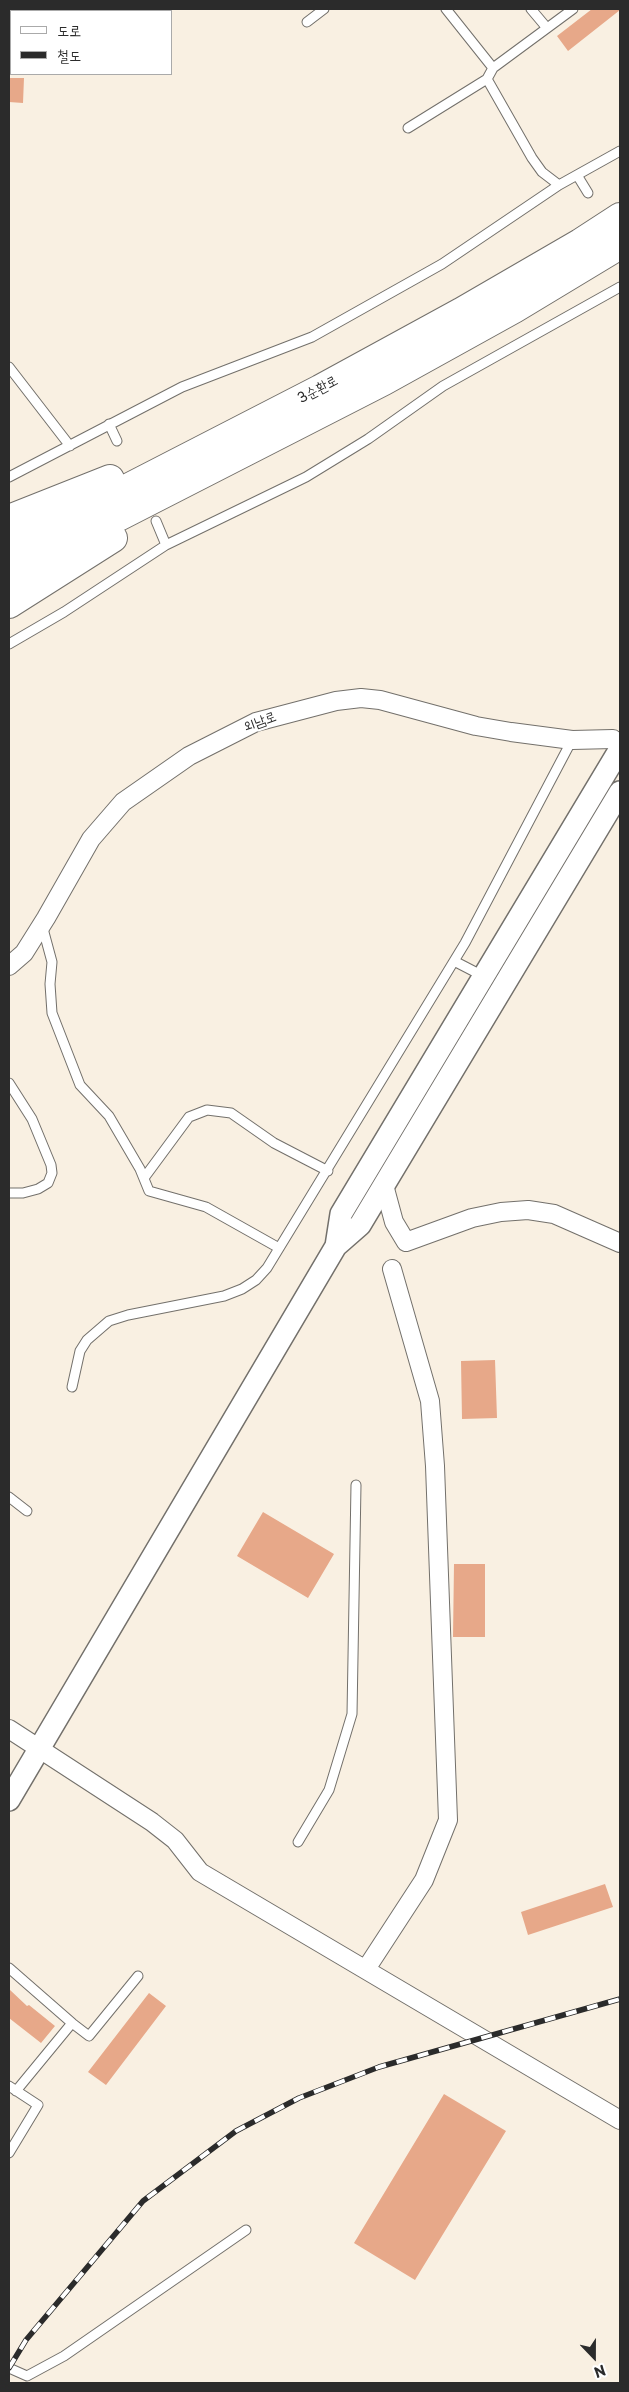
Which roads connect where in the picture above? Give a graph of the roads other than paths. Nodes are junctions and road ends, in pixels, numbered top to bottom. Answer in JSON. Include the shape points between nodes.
{"nodes":[{"id":1,"x":324,"y":9,"type":"edge"},
{"id":2,"x":446,"y":9,"type":"edge"},
{"id":3,"x":531,"y":9,"type":"edge"},
{"id":4,"x":573,"y":9,"type":"edge"},
{"id":5,"x":306,"y":22,"type":"dead end"},
{"id":6,"x":547,"y":28,"type":"junction"},
{"id":7,"x":493,"y":68,"type":"junction"},
{"id":8,"x":486,"y":79,"type":"junction"},
{"id":9,"x":408,"y":128,"type":"dead end"},
{"id":10,"x":620,"y":151,"type":"edge"},
{"id":11,"x":577,"y":176,"type":"junction"},
{"id":12,"x":559,"y":185,"type":"junction"},
{"id":13,"x":588,"y":193,"type":"dead end"},
{"id":14,"x":620,"y":217,"type":"edge"},
{"id":15,"x":620,"y":245,"type":"edge"},
{"id":16,"x":620,"y":287,"type":"edge"},
{"id":17,"x":9,"y":367,"type":"edge"},
{"id":18,"x":109,"y":424,"type":"junction"},
{"id":19,"x":258,"y":433,"type":"junction"},
{"id":20,"x":117,"y":441,"type":"dead end"},
{"id":21,"x":70,"y":446,"type":"junction"},
{"id":22,"x":9,"y":478,"type":"edge"},
{"id":23,"x":9,"y":519,"type":"edge"},
{"id":24,"x":156,"y":521,"type":"dead end"},
{"id":25,"x":166,"y":545,"type":"junction"},
{"id":26,"x":9,"y":549,"type":"edge"},
{"id":27,"x":9,"y":574,"type":"edge"},
{"id":28,"x":9,"y":604,"type":"edge"},
{"id":29,"x":9,"y":644,"type":"edge"},
{"id":30,"x":572,"y":740,"type":"junction"},
{"id":31,"x":617,"y":744,"type":"edge"},
{"id":32,"x":620,"y":792,"type":"edge"},
{"id":33,"x":42,"y":925,"type":"junction"},
{"id":34,"x":454,"y":961,"type":"junction"},
{"id":35,"x":9,"y":966,"type":"edge"},
{"id":36,"x":494,"y":981,"type":"junction"},
{"id":37,"x":9,"y":1084,"type":"edge"},
{"id":38,"x":328,"y":1171,"type":"junction"},
{"id":39,"x":144,"y":1178,"type":"junction"},
{"id":40,"x":384,"y":1185,"type":"junction"},
{"id":41,"x":9,"y":1193,"type":"edge"},
{"id":42,"x":620,"y":1243,"type":"edge"},
{"id":43,"x":336,"y":1246,"type":"junction"},
{"id":44,"x":279,"y":1248,"type":"junction"},
{"id":45,"x":392,"y":1269,"type":"dead end"},
{"id":46,"x":72,"y":1387,"type":"dead end"},
{"id":47,"x":356,"y":1485,"type":"dead end"},
{"id":48,"x":9,"y":1498,"type":"edge"},
{"id":49,"x":28,"y":1511,"type":"dead end"},
{"id":50,"x":9,"y":1729,"type":"edge"},
{"id":51,"x":39,"y":1748,"type":"junction"},
{"id":52,"x":9,"y":1800,"type":"edge"},
{"id":53,"x":298,"y":1842,"type":"dead end"},
{"id":54,"x":9,"y":1968,"type":"edge"},
{"id":55,"x":366,"y":1969,"type":"junction"},
{"id":56,"x":138,"y":1976,"type":"dead end"},
{"id":57,"x":72,"y":2023,"type":"junction"},
{"id":58,"x":12,"y":2088,"type":"edge"},
{"id":59,"x":620,"y":2120,"type":"edge"},
{"id":60,"x":9,"y":2153,"type":"edge"},
{"id":61,"x":246,"y":2230,"type":"dead end"},
{"id":62,"x":9,"y":2368,"type":"edge"}],
"edges":[{"from":1,"to":5,"type":"lane"},
{"from":2,"to":7,"type":"lane"},
{"from":3,"to":6,"type":"lane"},
{"from":4,"to":6,"type":"lane"},
{"from":6,"to":7,"type":"lane"},
{"from":7,"to":8,"type":"lane"},
{"from":8,"to":9,"type":"lane"},
{"from":8,"to":12,"type":"lane","via":[[532,158],[542,172]]},
{"from":10,"to":11,"type":"lane"},
{"from":11,"to":12,"type":"lane"},
{"from":11,"to":13,"type":"lane"},
{"from":12,"to":18,"type":"lane","via":[[442,264],[312,337],[182,387]]},
{"from":14,"to":19,"type":"highway","name":"3순환로"},
{"from":15,"to":19,"type":"highway","name":"3순환로","via":[[384,382]]},
{"from":16,"to":25,"type":"lane","via":[[443,386],[368,439],[306,477]]},
{"from":17,"to":21,"type":"lane"},
{"from":18,"to":20,"type":"lane"},
{"from":18,"to":21,"type":"lane"},
{"from":19,"to":23,"type":"highway"},
{"from":19,"to":26,"type":"highway","name":"3순환로"},
{"from":19,"to":27,"type":"highway","name":"3순환로"},
{"from":19,"to":28,"type":"highway"},
{"from":21,"to":22,"type":"lane"},
{"from":24,"to":25,"type":"lane"},
{"from":25,"to":29,"type":"lane"},
{"from":30,"to":31,"type":"street","name":"외남로"},
{"from":30,"to":33,"type":"street","name":"외남로","via":[[476,726],[380,700],[361,698],[336,701],[256,722],[189,756],[123,802],[91,839]]},
{"from":30,"to":34,"type":"lane"},
{"from":31,"to":36,"type":"street"},
{"from":32,"to":36,"type":"street"},
{"from":33,"to":35,"type":"street","name":"외남로","via":[[24,953]]},
{"from":33,"to":39,"type":"lane","via":[[52,962],[52,1013],[80,1085],[109,1116]]},
{"from":34,"to":36,"type":"lane"},
{"from":34,"to":38,"type":"lane"},
{"from":36,"to":40,"type":"street"},
{"from":36,"to":43,"type":"street","via":[[341,1214]]},
{"from":37,"to":41,"type":"lane","via":[[32,1119],[52,1173],[48,1183],[38,1189]]},
{"from":38,"to":39,"type":"lane","via":[[274,1143],[231,1112],[207,1110],[189,1117]]},
{"from":38,"to":44,"type":"lane"},
{"from":39,"to":44,"type":"lane","via":[[149,1191],[206,1207]]},
{"from":40,"to":42,"type":"street","via":[[394,1222],[406,1242],[472,1218],[528,1210],[554,1214]]},
{"from":40,"to":43,"type":"street","via":[[360,1225]]},
{"from":43,"to":51,"type":"street"},
{"from":44,"to":46,"type":"lane","via":[[256,1280],[242,1289],[224,1296],[110,1321],[92,1335],[80,1351]]},
{"from":45,"to":55,"type":"street","via":[[430,1401],[448,1820],[424,1880]]},
{"from":47,"to":53,"type":"lane","via":[[352,1714],[328,1790]]},
{"from":48,"to":49,"type":"lane"},
{"from":50,"to":51,"type":"street"},
{"from":51,"to":52,"type":"street"},
{"from":51,"to":55,"type":"street","via":[[152,1822],[175,1840],[200,1872]]},
{"from":54,"to":57,"type":"lane"},
{"from":55,"to":59,"type":"street"},
{"from":56,"to":57,"type":"lane","via":[[89,2036]]},
{"from":57,"to":58,"type":"lane"},
{"from":58,"to":60,"type":"lane","via":[[38,2105]]},
{"from":61,"to":62,"type":"lane","via":[[64,2356],[27,2376]]}]}
